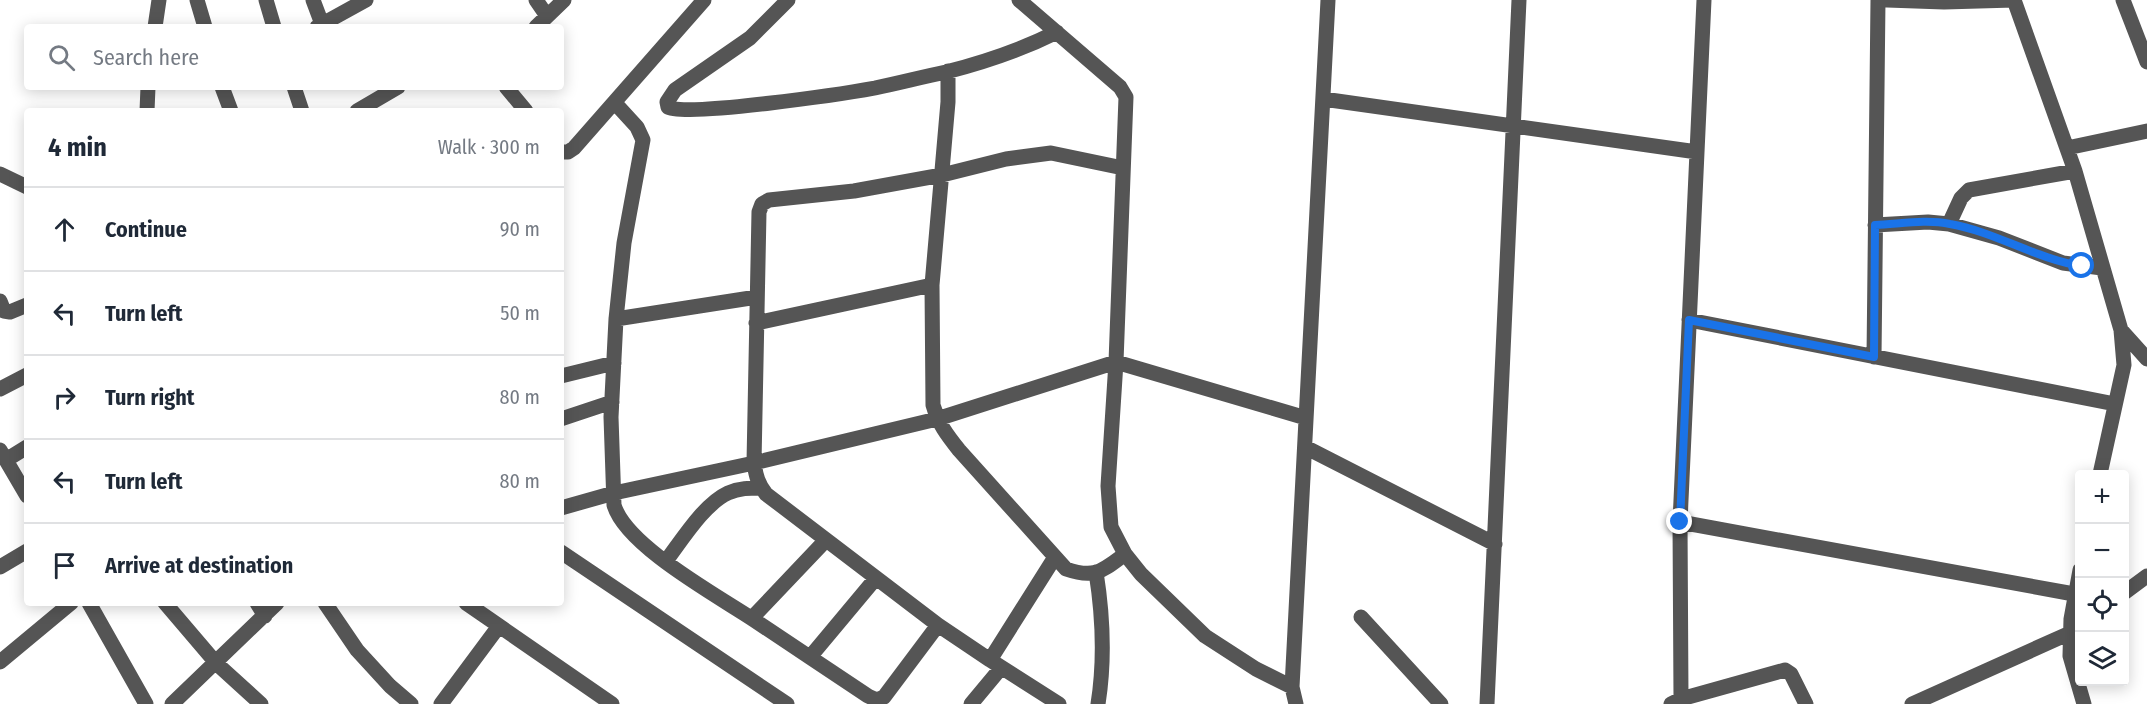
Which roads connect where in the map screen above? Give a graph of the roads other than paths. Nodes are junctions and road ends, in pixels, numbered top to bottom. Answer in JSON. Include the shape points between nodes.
{"nodes":[{"id":1,"x":159,"y":0,"type":"edge"},
{"id":2,"x":197,"y":0,"type":"edge"},
{"id":3,"x":266,"y":0,"type":"edge"},
{"id":4,"x":313,"y":0,"type":"edge"},
{"id":5,"x":366,"y":0,"type":"edge"},
{"id":6,"x":536,"y":0,"type":"edge"},
{"id":7,"x":564,"y":0,"type":"edge"},
{"id":8,"x":704,"y":0,"type":"edge"},
{"id":9,"x":788,"y":0,"type":"edge"},
{"id":10,"x":1328,"y":0,"type":"edge"},
{"id":11,"x":1519,"y":0,"type":"edge"},
{"id":12,"x":1704,"y":0,"type":"edge"},
{"id":13,"x":1878,"y":0,"type":"edge"},
{"id":14,"x":1887,"y":0,"type":"edge"},
{"id":15,"x":2014,"y":0,"type":"edge"},
{"id":16,"x":2123,"y":0,"type":"edge"},
{"id":17,"x":1027,"y":2,"type":"edge"},
{"id":18,"x":541,"y":22,"type":"edge"},
{"id":19,"x":155,"y":24,"type":"edge"},
{"id":20,"x":204,"y":24,"type":"edge"},
{"id":21,"x":273,"y":24,"type":"edge"},
{"id":22,"x":319,"y":24,"type":"edge"},
{"id":23,"x":324,"y":24,"type":"edge"},
{"id":24,"x":1062,"y":36,"type":"junction"},
{"id":25,"x":2147,"y":62,"type":"edge"},
{"id":26,"x":947,"y":75,"type":"junction"},
{"id":27,"x":148,"y":90,"type":"edge"},
{"id":28,"x":223,"y":90,"type":"edge"},
{"id":29,"x":295,"y":90,"type":"edge"},
{"id":30,"x":393,"y":90,"type":"edge"},
{"id":31,"x":508,"y":90,"type":"edge"},
{"id":32,"x":1323,"y":99,"type":"junction"},
{"id":33,"x":619,"y":107,"type":"junction"},
{"id":34,"x":147,"y":108,"type":"edge"},
{"id":35,"x":230,"y":108,"type":"edge"},
{"id":36,"x":301,"y":108,"type":"edge"},
{"id":37,"x":362,"y":108,"type":"edge"},
{"id":38,"x":524,"y":108,"type":"edge"},
{"id":39,"x":1514,"y":125,"type":"junction"},
{"id":40,"x":2147,"y":131,"type":"edge"},
{"id":41,"x":2067,"y":148,"type":"junction"},
{"id":42,"x":564,"y":152,"type":"edge"},
{"id":43,"x":1697,"y":152,"type":"junction"},
{"id":44,"x":1123,"y":168,"type":"junction"},
{"id":45,"x":2075,"y":171,"type":"junction"},
{"id":46,"x":0,"y":174,"type":"edge"},
{"id":47,"x":942,"y":175,"type":"junction"},
{"id":48,"x":24,"y":186,"type":"edge"},
{"id":49,"x":1949,"y":224,"type":"junction"},
{"id":50,"x":1875,"y":225,"type":"junction"},
{"id":51,"x":2102,"y":268,"type":"junction"},
{"id":52,"x":932,"y":285,"type":"junction"},
{"id":53,"x":757,"y":297,"type":"junction"},
{"id":54,"x":0,"y":301,"type":"edge"},
{"id":55,"x":24,"y":306,"type":"edge"},
{"id":56,"x":616,"y":319,"type":"junction"},
{"id":57,"x":1689,"y":320,"type":"junction"},
{"id":58,"x":756,"y":322,"type":"junction"},
{"id":59,"x":2121,"y":330,"type":"junction"},
{"id":60,"x":1874,"y":357,"type":"junction"},
{"id":61,"x":2147,"y":359,"type":"edge"},
{"id":62,"x":1116,"y":362,"type":"junction"},
{"id":63,"x":614,"y":363,"type":"junction"},
{"id":64,"x":564,"y":375,"type":"edge"},
{"id":65,"x":24,"y":376,"type":"edge"},
{"id":66,"x":0,"y":388,"type":"edge"},
{"id":67,"x":612,"y":402,"type":"junction"},
{"id":68,"x":2115,"y":404,"type":"junction"},
{"id":69,"x":564,"y":418,"type":"edge"},
{"id":70,"x":1306,"y":418,"type":"junction"},
{"id":71,"x":937,"y":419,"type":"junction"},
{"id":72,"x":1305,"y":447,"type":"junction"},
{"id":73,"x":24,"y":448,"type":"edge"},
{"id":74,"x":3,"y":455,"type":"edge"},
{"id":75,"x":754,"y":463,"type":"junction"},
{"id":76,"x":2101,"y":470,"type":"edge"},
{"id":77,"x":761,"y":488,"type":"junction"},
{"id":78,"x":24,"y":491,"type":"edge"},
{"id":79,"x":614,"y":493,"type":"junction"},
{"id":80,"x":564,"y":507,"type":"edge"},
{"id":81,"x":1680,"y":522,"type":"junction"},
{"id":82,"x":826,"y":540,"type":"junction"},
{"id":83,"x":1495,"y":544,"type":"junction"},
{"id":84,"x":24,"y":553,"type":"edge"},
{"id":85,"x":564,"y":554,"type":"edge"},
{"id":86,"x":1125,"y":554,"type":"junction"},
{"id":87,"x":1055,"y":557,"type":"junction"},
{"id":88,"x":666,"y":561,"type":"junction"},
{"id":89,"x":0,"y":567,"type":"edge"},
{"id":90,"x":1096,"y":572,"type":"junction"},
{"id":91,"x":2147,"y":576,"type":"edge"},
{"id":92,"x":876,"y":578,"type":"junction"},
{"id":93,"x":2077,"y":578,"type":"edge"},
{"id":94,"x":2129,"y":589,"type":"edge"},
{"id":95,"x":2074,"y":594,"type":"junction"},
{"id":96,"x":67,"y":606,"type":"edge"},
{"id":97,"x":91,"y":606,"type":"edge"},
{"id":98,"x":168,"y":606,"type":"edge"},
{"id":99,"x":327,"y":606,"type":"edge"},
{"id":100,"x":470,"y":606,"type":"edge"},
{"id":101,"x":261,"y":609,"type":"edge"},
{"id":102,"x":1361,"y":617,"type":"dead end"},
{"id":103,"x":752,"y":618,"type":"junction"},
{"id":104,"x":938,"y":625,"type":"junction"},
{"id":105,"x":499,"y":626,"type":"junction"},
{"id":106,"x":2075,"y":630,"type":"edge"},
{"id":107,"x":810,"y":657,"type":"junction"},
{"id":108,"x":0,"y":662,"type":"edge"},
{"id":109,"x":995,"y":664,"type":"junction"},
{"id":110,"x":220,"y":667,"type":"junction"},
{"id":111,"x":1292,"y":687,"type":"junction"},
{"id":112,"x":1676,"y":701,"type":"edge"},
{"id":113,"x":146,"y":704,"type":"edge"},
{"id":114,"x":172,"y":704,"type":"edge"},
{"id":115,"x":261,"y":704,"type":"edge"},
{"id":116,"x":411,"y":704,"type":"edge"},
{"id":117,"x":441,"y":704,"type":"edge"},
{"id":118,"x":612,"y":704,"type":"edge"},
{"id":119,"x":787,"y":704,"type":"edge"},
{"id":120,"x":971,"y":704,"type":"edge"},
{"id":121,"x":1059,"y":704,"type":"edge"},
{"id":122,"x":1098,"y":704,"type":"edge"},
{"id":123,"x":1296,"y":704,"type":"edge"},
{"id":124,"x":1441,"y":704,"type":"edge"},
{"id":125,"x":1487,"y":704,"type":"edge"},
{"id":126,"x":1806,"y":704,"type":"edge"},
{"id":127,"x":1912,"y":704,"type":"edge"},
{"id":128,"x":2084,"y":704,"type":"edge"}],
"edges":[{"from":1,"to":19,"type":"street"},
{"from":2,"to":20,"type":"street"},
{"from":3,"to":21,"type":"street"},
{"from":4,"to":22,"type":"street"},
{"from":5,"to":23,"type":"street"},
{"from":6,"to":18,"type":"street"},
{"from":7,"to":18,"type":"street"},
{"from":8,"to":33,"type":"street"},
{"from":9,"to":26,"type":"street","via":[[750,38],[675,90],[668,107],[672,111],[702,111]]},
{"from":10,"to":32,"type":"street"},
{"from":11,"to":39,"type":"street"},
{"from":12,"to":43,"type":"street"},
{"from":13,"to":50,"type":"street"},
{"from":14,"to":15,"type":"street"},
{"from":15,"to":41,"type":"street"},
{"from":16,"to":25,"type":"street"},
{"from":17,"to":24,"type":"street"},
{"from":24,"to":26,"type":"street"},
{"from":24,"to":44,"type":"street","via":[[1120,87],[1126,97]]},
{"from":26,"to":47,"type":"street"},
{"from":27,"to":34,"type":"street"},
{"from":28,"to":35,"type":"street"},
{"from":29,"to":36,"type":"street"},
{"from":30,"to":37,"type":"street"},
{"from":31,"to":38,"type":"street"},
{"from":32,"to":39,"type":"street"},
{"from":32,"to":70,"type":"street"},
{"from":33,"to":42,"type":"street","via":[[574,148]]},
{"from":33,"to":56,"type":"street","via":[[643,140],[624,243]]},
{"from":39,"to":43,"type":"street"},
{"from":39,"to":83,"type":"street"},
{"from":40,"to":41,"type":"street"},
{"from":41,"to":45,"type":"street"},
{"from":43,"to":57,"type":"street"},
{"from":44,"to":47,"type":"street","via":[[1051,153],[1006,159]]},
{"from":44,"to":62,"type":"street"},
{"from":45,"to":49,"type":"street","via":[[1969,190],[1960,198]]},
{"from":45,"to":51,"type":"street"},
{"from":46,"to":48,"type":"street"},
{"from":47,"to":52,"type":"street"},
{"from":47,"to":53,"type":"street","via":[[762,204]]},
{"from":49,"to":50,"type":"street"},
{"from":49,"to":51,"type":"street","via":[[2063,263]]},
{"from":50,"to":60,"type":"street"},
{"from":51,"to":59,"type":"street"},
{"from":52,"to":58,"type":"street"},
{"from":52,"to":71,"type":"street","via":[[933,405]]},
{"from":53,"to":56,"type":"street"},
{"from":53,"to":58,"type":"street"},
{"from":54,"to":55,"type":"street","via":[[4,311]]},
{"from":56,"to":63,"type":"street"},
{"from":57,"to":60,"type":"street"},
{"from":57,"to":81,"type":"street"},
{"from":58,"to":75,"type":"street"},
{"from":59,"to":61,"type":"street"},
{"from":59,"to":68,"type":"street","via":[[2124,365]]},
{"from":60,"to":68,"type":"street"},
{"from":62,"to":70,"type":"street"},
{"from":62,"to":71,"type":"street"},
{"from":62,"to":86,"type":"street","via":[[1108,486],[1111,527]]},
{"from":63,"to":64,"type":"street"},
{"from":63,"to":67,"type":"street"},
{"from":65,"to":66,"type":"street"},
{"from":67,"to":69,"type":"street"},
{"from":67,"to":79,"type":"street"},
{"from":68,"to":76,"type":"street"},
{"from":70,"to":72,"type":"street"},
{"from":71,"to":75,"type":"street"},
{"from":71,"to":87,"type":"street","via":[[959,450]]},
{"from":72,"to":83,"type":"street"},
{"from":72,"to":111,"type":"street"},
{"from":73,"to":74,"type":"street"},
{"from":74,"to":78,"type":"street"},
{"from":75,"to":77,"type":"street"},
{"from":75,"to":79,"type":"street"},
{"from":77,"to":82,"type":"street"},
{"from":77,"to":88,"type":"street","via":[[727,493],[711,505]]},
{"from":79,"to":80,"type":"street"},
{"from":79,"to":88,"type":"street","via":[[617,515]]},
{"from":81,"to":95,"type":"street"},
{"from":81,"to":112,"type":"street"},
{"from":82,"to":92,"type":"street"},
{"from":82,"to":103,"type":"street"},
{"from":83,"to":125,"type":"street"},
{"from":84,"to":89,"type":"street"},
{"from":85,"to":119,"type":"street"},
{"from":86,"to":90,"type":"street"},
{"from":86,"to":111,"type":"street","via":[[1204,636]]},
{"from":87,"to":90,"type":"street","via":[[1066,569],[1083,575]]},
{"from":87,"to":109,"type":"street"},
{"from":88,"to":103,"type":"street"},
{"from":90,"to":122,"type":"street","via":[[1103,628],[1103,676]]},
{"from":91,"to":94,"type":"street"},
{"from":92,"to":104,"type":"street"},
{"from":92,"to":107,"type":"street"},
{"from":93,"to":95,"type":"street"},
{"from":95,"to":106,"type":"street"},
{"from":96,"to":108,"type":"street"},
{"from":97,"to":113,"type":"street"},
{"from":98,"to":110,"type":"street"},
{"from":99,"to":116,"type":"street","via":[[357,650]]},
{"from":100,"to":105,"type":"street"},
{"from":101,"to":110,"type":"street"},
{"from":102,"to":124,"type":"street"},
{"from":103,"to":107,"type":"street"},
{"from":104,"to":107,"type":"street","via":[[877,700]]},
{"from":104,"to":109,"type":"street"},
{"from":105,"to":117,"type":"street"},
{"from":105,"to":118,"type":"street"},
{"from":106,"to":127,"type":"street"},
{"from":106,"to":128,"type":"street","via":[[2070,656]]},
{"from":109,"to":120,"type":"street"},
{"from":109,"to":121,"type":"street"},
{"from":110,"to":114,"type":"street"},
{"from":110,"to":115,"type":"street"},
{"from":111,"to":123,"type":"street"},
{"from":112,"to":126,"type":"street","via":[[1785,670],[1791,674]]}]}
